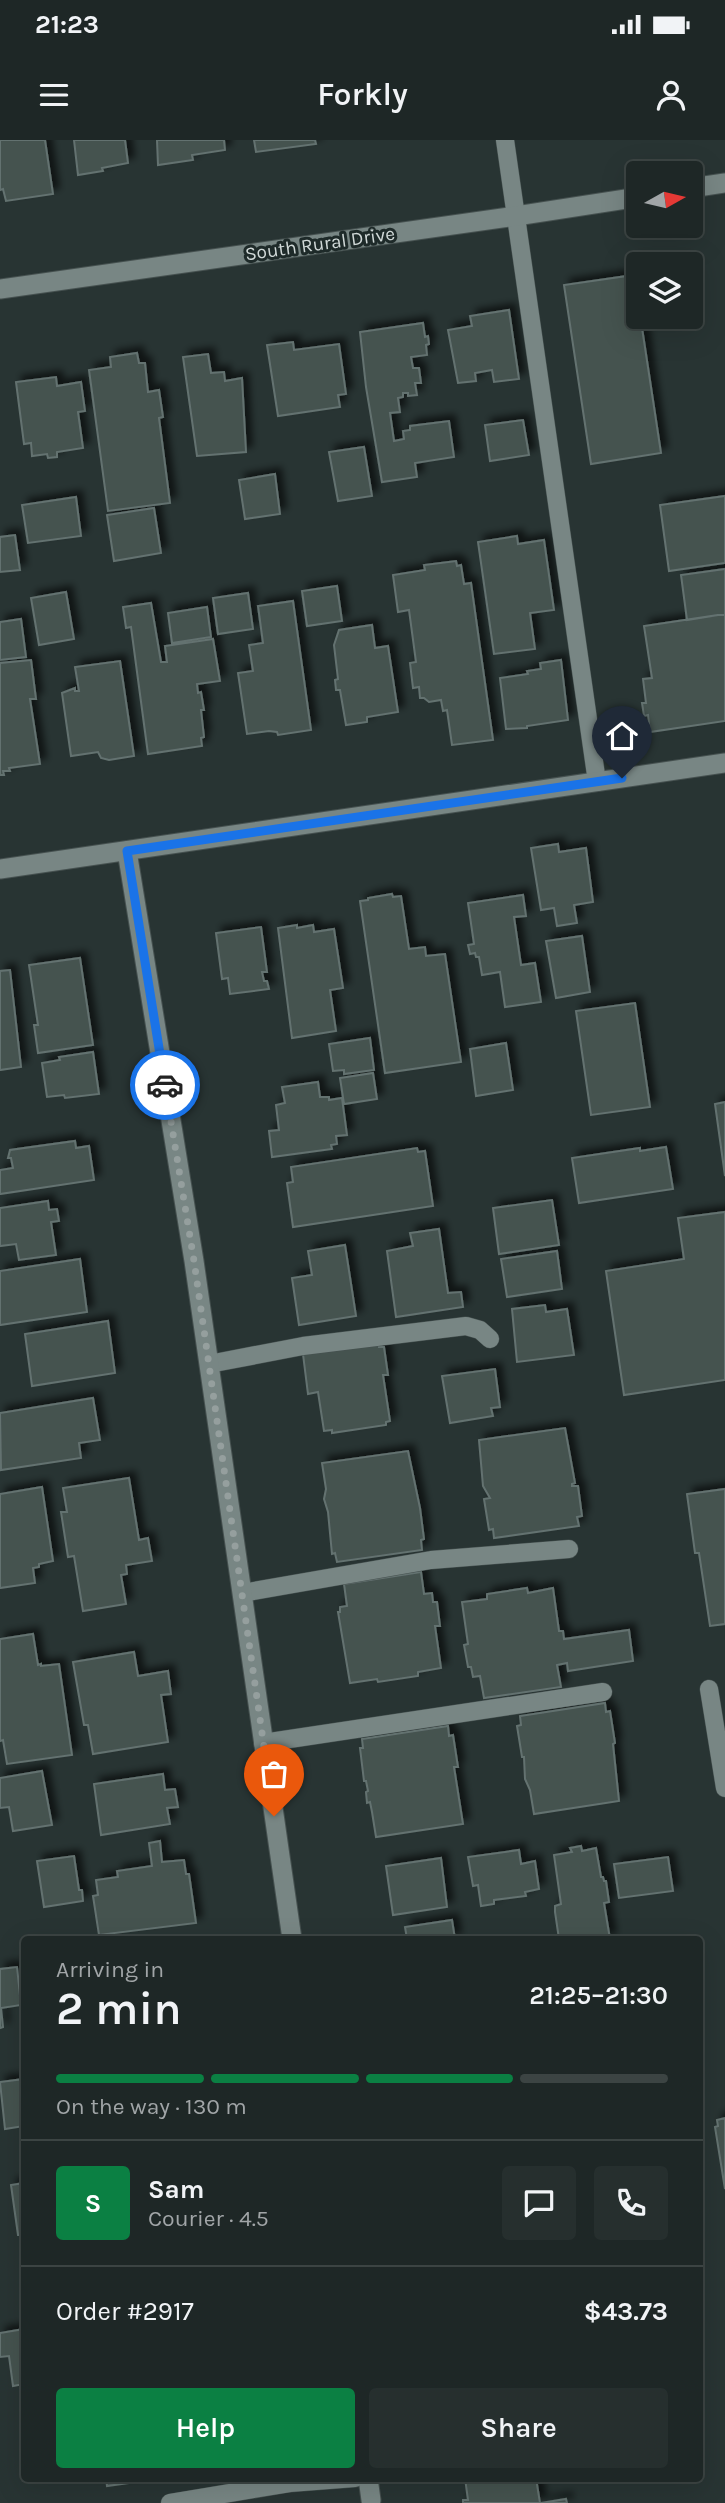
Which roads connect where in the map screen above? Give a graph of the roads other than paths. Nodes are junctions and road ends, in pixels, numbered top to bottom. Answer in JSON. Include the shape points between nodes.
{"nodes":[{"id":1,"x":505,"y":140,"type":"edge"},
{"id":2,"x":725,"y":183,"type":"edge"},
{"id":3,"x":704,"y":186,"type":"edge"},
{"id":4,"x":626,"y":199,"type":"edge"},
{"id":5,"x":516,"y":216,"type":"junction"},
{"id":6,"x":0,"y":289,"type":"edge"},
{"id":7,"x":725,"y":764,"type":"edge"},
{"id":8,"x":597,"y":782,"type":"junction"},
{"id":9,"x":127,"y":851,"type":"junction"},
{"id":10,"x":0,"y":869,"type":"edge"},
{"id":11,"x":490,"y":1339,"type":"dead end"},
{"id":12,"x":209,"y":1364,"type":"junction"},
{"id":13,"x":569,"y":1549,"type":"dead end"},
{"id":14,"x":242,"y":1593,"type":"junction"},
{"id":15,"x":709,"y":1689,"type":"dead end"},
{"id":16,"x":603,"y":1692,"type":"dead end"},
{"id":17,"x":263,"y":1743,"type":"junction"},
{"id":18,"x":725,"y":1788,"type":"edge"},
{"id":19,"x":292,"y":1936,"type":"edge"},
{"id":20,"x":303,"y":2482,"type":"edge"},
{"id":21,"x":369,"y":2482,"type":"edge"},
{"id":22,"x":371,"y":2500,"type":"dead end"},
{"id":23,"x":170,"y":2503,"type":"edge"}],
"edges":[{"from":1,"to":5,"type":"lane"},
{"from":2,"to":3,"type":"street"},
{"from":4,"to":5,"type":"street","name":"South Rural Drive"},
{"from":5,"to":6,"type":"street","name":"South Rural Drive"},
{"from":5,"to":8,"type":"lane"},
{"from":7,"to":8,"type":"street"},
{"from":8,"to":9,"type":"street"},
{"from":9,"to":10,"type":"street"},
{"from":9,"to":12,"type":"street"},
{"from":11,"to":12,"type":"lane","via":[[466,1326],[303,1346]]},
{"from":12,"to":14,"type":"street"},
{"from":13,"to":14,"type":"lane","via":[[431,1560]]},
{"from":14,"to":17,"type":"street"},
{"from":15,"to":18,"type":"lane"},
{"from":16,"to":17,"type":"lane"},
{"from":17,"to":19,"type":"street"},
{"from":20,"to":23,"type":"lane"},
{"from":21,"to":22,"type":"street"}]}
